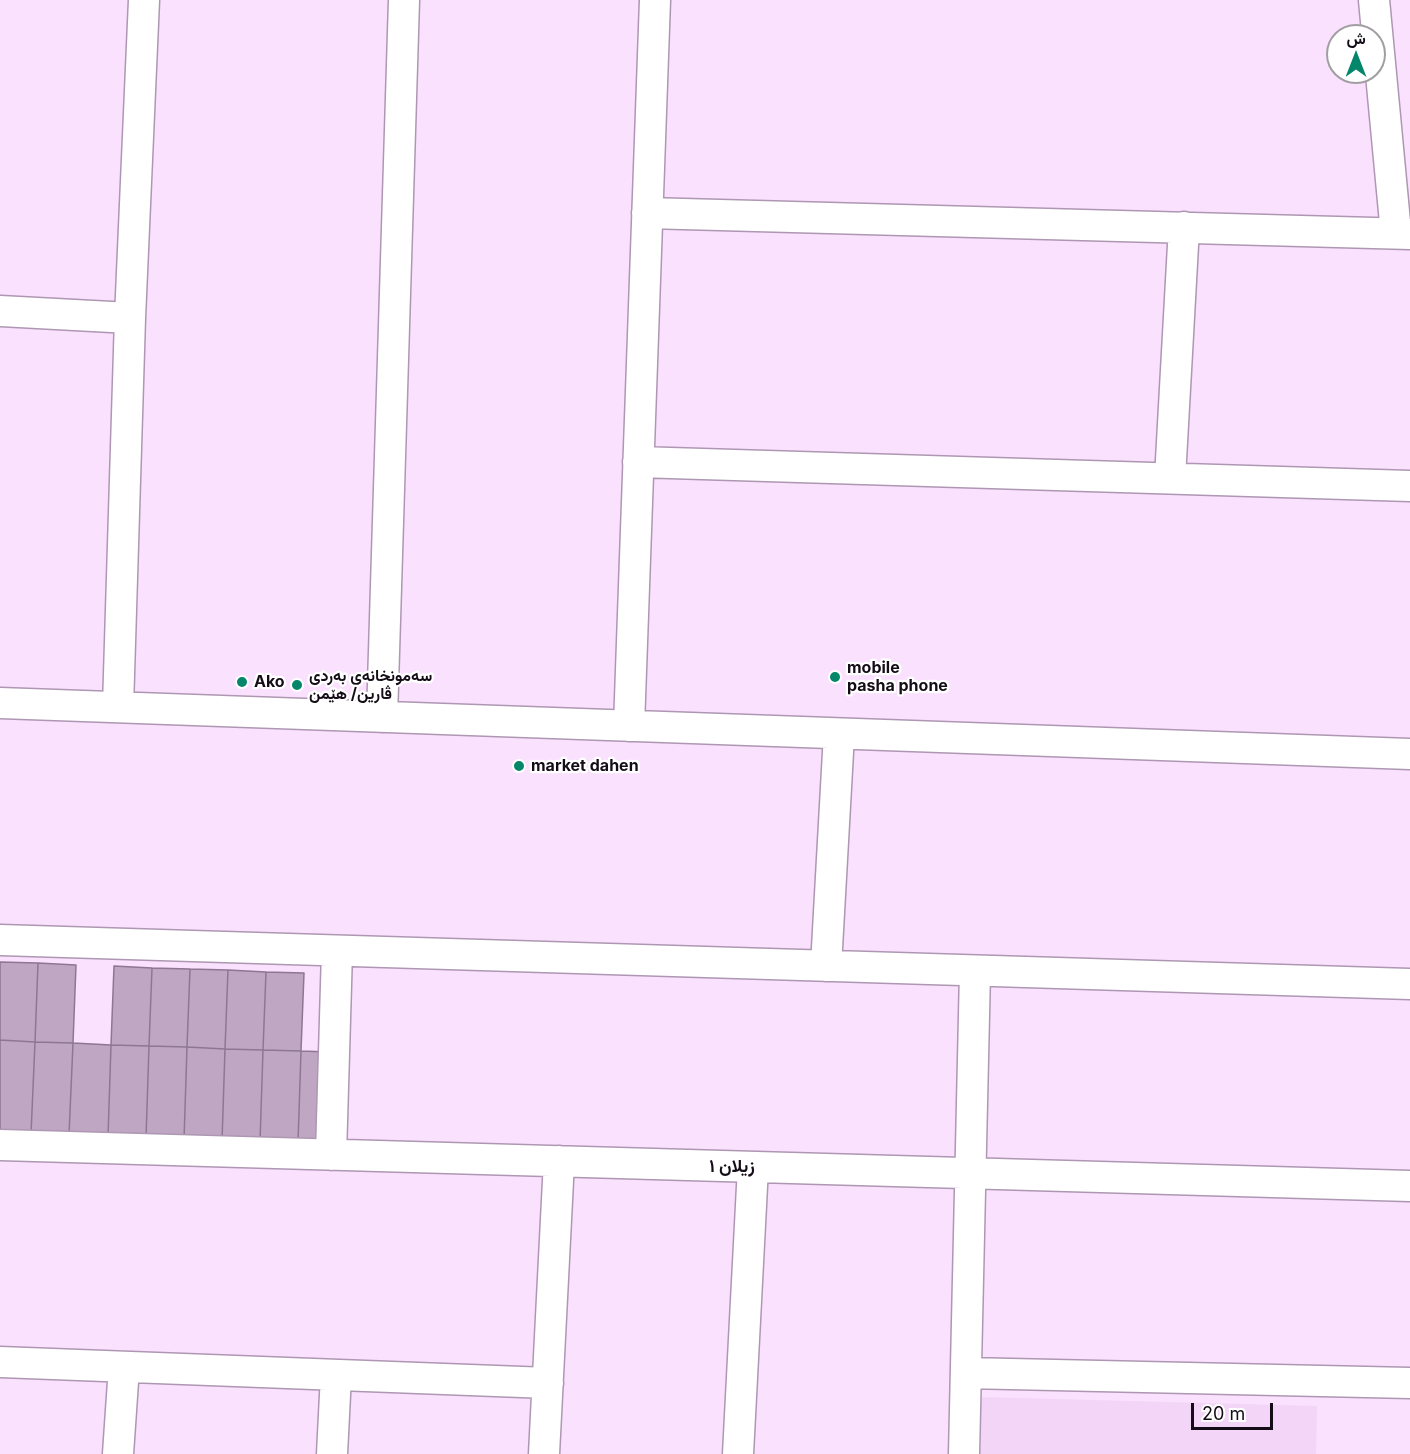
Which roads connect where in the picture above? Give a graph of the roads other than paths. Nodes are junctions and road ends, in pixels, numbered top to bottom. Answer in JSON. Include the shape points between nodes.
{"nodes":[{"id":1,"x":144,"y":0,"type":"edge"},
{"id":2,"x":404,"y":0,"type":"edge"},
{"id":3,"x":655,"y":0,"type":"edge"},
{"id":4,"x":1374,"y":0,"type":"edge"},
{"id":5,"x":647,"y":213,"type":"junction"},
{"id":6,"x":1184,"y":227,"type":"junction"},
{"id":7,"x":1403,"y":233,"type":"edge"},
{"id":8,"x":0,"y":311,"type":"edge"},
{"id":9,"x":130,"y":318,"type":"junction"},
{"id":10,"x":638,"y":462,"type":"junction"},
{"id":11,"x":1170,"y":478,"type":"junction"},
{"id":12,"x":1410,"y":486,"type":"edge"},
{"id":13,"x":0,"y":703,"type":"edge"},
{"id":14,"x":118,"y":708,"type":"junction"},
{"id":15,"x":382,"y":717,"type":"junction"},
{"id":16,"x":628,"y":726,"type":"junction"},
{"id":17,"x":839,"y":734,"type":"junction"},
{"id":18,"x":1410,"y":754,"type":"edge"},
{"id":19,"x":0,"y":940,"type":"edge"},
{"id":20,"x":337,"y":951,"type":"junction"},
{"id":21,"x":826,"y":966,"type":"junction"},
{"id":22,"x":975,"y":971,"type":"junction"},
{"id":23,"x":1410,"y":984,"type":"edge"},
{"id":24,"x":0,"y":1145,"type":"edge"},
{"id":25,"x":332,"y":1155,"type":"junction"},
{"id":26,"x":559,"y":1161,"type":"junction"},
{"id":27,"x":753,"y":1167,"type":"junction"},
{"id":28,"x":971,"y":1174,"type":"junction"},
{"id":29,"x":1410,"y":1186,"type":"edge"},
{"id":30,"x":0,"y":1362,"type":"edge"},
{"id":31,"x":124,"y":1367,"type":"junction"},
{"id":32,"x":966,"y":1373,"type":"junction"},
{"id":33,"x":336,"y":1375,"type":"junction"},
{"id":34,"x":548,"y":1383,"type":"junction"},
{"id":35,"x":1410,"y":1383,"type":"edge"},
{"id":36,"x":118,"y":1454,"type":"edge"},
{"id":37,"x":332,"y":1454,"type":"edge"},
{"id":38,"x":544,"y":1454,"type":"edge"},
{"id":39,"x":738,"y":1454,"type":"edge"},
{"id":40,"x":964,"y":1454,"type":"edge"}],
"edges":[{"from":1,"to":9,"type":"street"},
{"from":2,"to":15,"type":"street"},
{"from":3,"to":5,"type":"street"},
{"from":4,"to":7,"type":"street"},
{"from":5,"to":6,"type":"street"},
{"from":5,"to":10,"type":"street"},
{"from":6,"to":7,"type":"street"},
{"from":6,"to":11,"type":"street"},
{"from":8,"to":9,"type":"street"},
{"from":9,"to":14,"type":"street"},
{"from":10,"to":11,"type":"street"},
{"from":10,"to":16,"type":"street"},
{"from":11,"to":12,"type":"street"},
{"from":13,"to":14,"type":"street"},
{"from":14,"to":15,"type":"street"},
{"from":15,"to":16,"type":"street"},
{"from":16,"to":17,"type":"street"},
{"from":17,"to":18,"type":"street"},
{"from":17,"to":21,"type":"street"},
{"from":19,"to":20,"type":"street"},
{"from":20,"to":21,"type":"street"},
{"from":20,"to":25,"type":"street"},
{"from":21,"to":22,"type":"street"},
{"from":22,"to":23,"type":"street"},
{"from":22,"to":28,"type":"street"},
{"from":24,"to":25,"type":"street"},
{"from":25,"to":26,"type":"street"},
{"from":26,"to":27,"type":"street"},
{"from":26,"to":34,"type":"street"},
{"from":27,"to":28,"type":"street"},
{"from":27,"to":39,"type":"street"},
{"from":28,"to":29,"type":"street"},
{"from":28,"to":32,"type":"street"},
{"from":30,"to":31,"type":"street"},
{"from":31,"to":33,"type":"street"},
{"from":31,"to":36,"type":"street"},
{"from":32,"to":35,"type":"street"},
{"from":32,"to":40,"type":"street"},
{"from":33,"to":34,"type":"street"},
{"from":33,"to":37,"type":"street"},
{"from":34,"to":38,"type":"street"}]}
